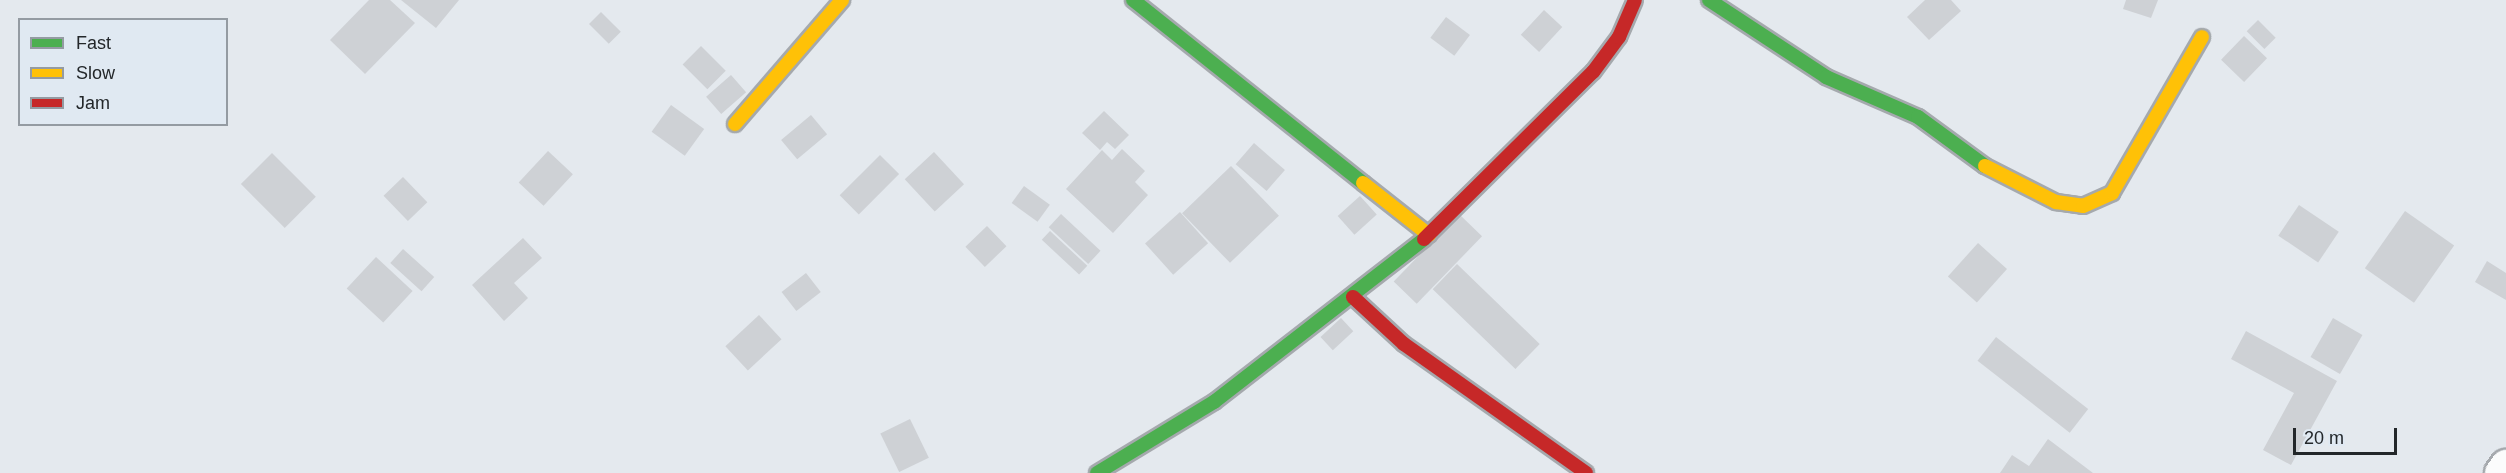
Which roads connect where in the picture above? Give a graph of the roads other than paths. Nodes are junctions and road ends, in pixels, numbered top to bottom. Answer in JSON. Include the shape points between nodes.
{"nodes":[{"id":1,"x":842,"y":0,"type":"edge"},
{"id":2,"x":1133,"y":0,"type":"edge"},
{"id":3,"x":1635,"y":0,"type":"edge"},
{"id":4,"x":1710,"y":0,"type":"edge"},
{"id":5,"x":2202,"y":37,"type":"dead end"},
{"id":6,"x":735,"y":124,"type":"dead end"},
{"id":7,"x":1429,"y":235,"type":"junction"},
{"id":8,"x":1353,"y":297,"type":"junction"},
{"id":9,"x":2506,"y":466,"type":"edge"},
{"id":10,"x":1097,"y":473,"type":"edge"},
{"id":11,"x":1586,"y":473,"type":"edge"},
{"id":12,"x":2501,"y":473,"type":"edge"}],
"edges":[{"from":1,"to":6,"type":"street"},
{"from":2,"to":7,"type":"street"},
{"from":3,"to":7,"type":"street","via":[[1618,37],[1593,72]]},
{"from":4,"to":5,"type":"street","via":[[1826,77],[1918,117],[1993,172],[2056,202],[2083,206],[2112,193]]},
{"from":7,"to":8,"type":"street"},
{"from":8,"to":10,"type":"street","via":[[1214,402]]},
{"from":8,"to":11,"type":"street","via":[[1404,344]]},
{"from":9,"to":12,"type":"street"}]}
